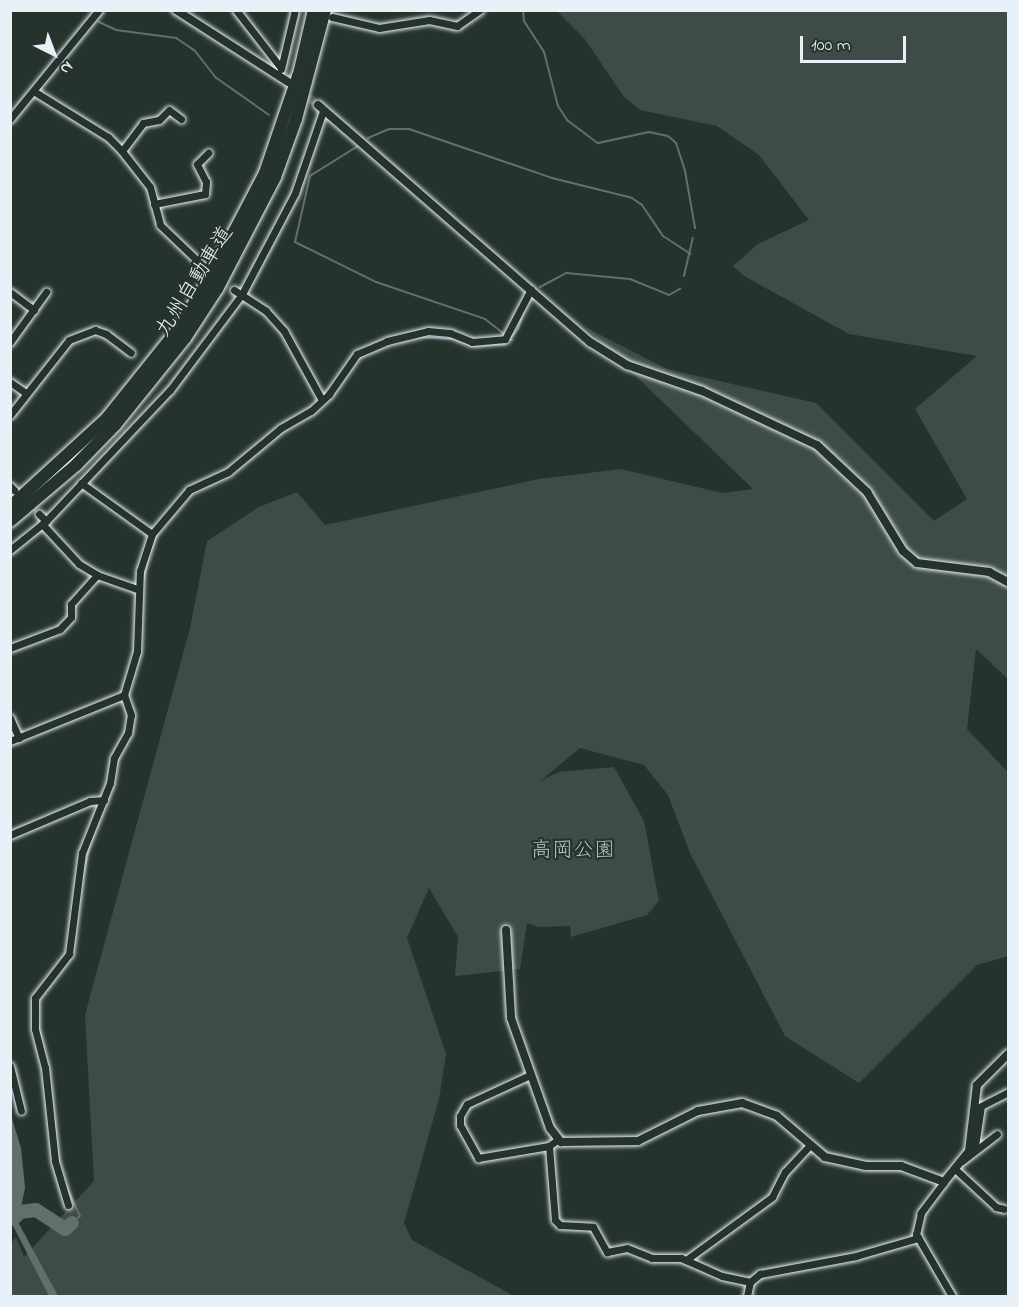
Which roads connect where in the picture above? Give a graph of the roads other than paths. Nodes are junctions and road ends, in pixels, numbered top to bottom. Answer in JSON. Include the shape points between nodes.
{"nodes":[{"id":1,"x":99,"y":10,"type":"edge"},
{"id":2,"x":236,"y":10,"type":"edge"},
{"id":3,"x":296,"y":10,"type":"edge"},
{"id":4,"x":314,"y":10,"type":"edge"},
{"id":5,"x":480,"y":10,"type":"edge"},
{"id":6,"x":177,"y":11,"type":"edge"},
{"id":7,"x":329,"y":14,"type":"edge"},
{"id":8,"x":280,"y":71,"type":"junction"},
{"id":9,"x":288,"y":82,"type":"dead end"},
{"id":10,"x":35,"y":92,"type":"junction"},
{"id":11,"x":10,"y":104,"type":"edge"},
{"id":12,"x":321,"y":108,"type":"joint"},
{"id":13,"x":18,"y":111,"type":"junction"},
{"id":14,"x":10,"y":119,"type":"edge"},
{"id":15,"x":181,"y":119,"type":"dead end"},
{"id":16,"x":122,"y":151,"type":"junction"},
{"id":17,"x":208,"y":153,"type":"dead end"},
{"id":18,"x":154,"y":204,"type":"junction"},
{"id":19,"x":206,"y":269,"type":"dead end"},
{"id":20,"x":531,"y":289,"type":"junction"},
{"id":21,"x":234,"y":290,"type":"dead end"},
{"id":22,"x":10,"y":292,"type":"edge"},
{"id":23,"x":46,"y":292,"type":"dead end"},
{"id":24,"x":242,"y":294,"type":"junction"},
{"id":25,"x":34,"y":310,"type":"junction"},
{"id":26,"x":10,"y":342,"type":"edge"},
{"id":27,"x":131,"y":353,"type":"dead end"},
{"id":28,"x":10,"y":382,"type":"edge"},
{"id":29,"x":27,"y":393,"type":"junction"},
{"id":30,"x":322,"y":400,"type":"junction"},
{"id":31,"x":10,"y":415,"type":"edge"},
{"id":32,"x":81,"y":483,"type":"junction"},
{"id":33,"x":10,"y":507,"type":"edge"},
{"id":34,"x":39,"y":514,"type":"dead end"},
{"id":35,"x":10,"y":521,"type":"edge"},
{"id":36,"x":44,"y":523,"type":"junction"},
{"id":37,"x":152,"y":534,"type":"junction"},
{"id":38,"x":10,"y":550,"type":"edge"},
{"id":39,"x":97,"y":575,"type":"junction"},
{"id":40,"x":1008,"y":582,"type":"edge"},
{"id":41,"x":137,"y":589,"type":"junction"},
{"id":42,"x":10,"y":648,"type":"edge"},
{"id":43,"x":124,"y":695,"type":"junction"},
{"id":44,"x":10,"y":718,"type":"edge"},
{"id":45,"x":19,"y":738,"type":"junction"},
{"id":46,"x":10,"y":741,"type":"edge"},
{"id":47,"x":104,"y":800,"type":"junction"},
{"id":48,"x":10,"y":835,"type":"edge"},
{"id":49,"x":506,"y":930,"type":"dead end"},
{"id":50,"x":1008,"y":1054,"type":"edge"},
{"id":51,"x":10,"y":1066,"type":"edge"},
{"id":52,"x":530,"y":1075,"type":"junction"},
{"id":53,"x":1008,"y":1092,"type":"edge"},
{"id":54,"x":21,"y":1111,"type":"dead end"},
{"id":55,"x":997,"y":1134,"type":"dead end"},
{"id":56,"x":553,"y":1143,"type":"junction"},
{"id":57,"x":810,"y":1145,"type":"junction"},
{"id":58,"x":969,"y":1150,"type":"junction"},
{"id":59,"x":957,"y":1166,"type":"junction"},
{"id":60,"x":944,"y":1182,"type":"junction"},
{"id":61,"x":68,"y":1205,"type":"dead end"},
{"id":62,"x":1004,"y":1209,"type":"dead end"},
{"id":63,"x":918,"y":1238,"type":"junction"},
{"id":64,"x":686,"y":1260,"type":"junction"},
{"id":65,"x":750,"y":1281,"type":"junction"},
{"id":66,"x":747,"y":1296,"type":"edge"},
{"id":67,"x":952,"y":1296,"type":"edge"}],
"edges":[{"from":1,"to":10,"type":"street"},
{"from":2,"to":8,"type":"street"},
{"from":3,"to":8,"type":"street"},
{"from":4,"to":33,"type":"highway","name":"九州自動車道","via":[[297,81],[265,172],[208,282],[176,332],[107,418]]},
{"from":5,"to":7,"type":"street","via":[[458,26],[429,20],[379,28]]},
{"from":6,"to":8,"type":"street"},
{"from":7,"to":35,"type":"highway","name":"九州自動車道","via":[[275,177],[218,289],[115,425]]},
{"from":8,"to":9,"type":"street"},
{"from":10,"to":13,"type":"street"},
{"from":10,"to":16,"type":"street","via":[[108,137]]},
{"from":11,"to":13,"type":"street"},
{"from":12,"to":20,"type":"street"},
{"from":12,"to":24,"type":"street","via":[[295,193]]},
{"from":13,"to":14,"type":"street"},
{"from":15,"to":16,"type":"street","via":[[169,110],[159,120],[143,123]]},
{"from":16,"to":18,"type":"street","via":[[150,187]]},
{"from":17,"to":18,"type":"street","via":[[197,164],[206,182],[205,194]]},
{"from":18,"to":19,"type":"street","via":[[160,225]]},
{"from":20,"to":30,"type":"street","via":[[505,339],[472,342],[450,333],[428,331],[387,341],[357,354]]},
{"from":20,"to":40,"type":"street","via":[[590,342],[627,366],[702,391],[817,445],[867,492],[903,551],[917,563],[989,572]]},
{"from":21,"to":24,"type":"street"},
{"from":22,"to":25,"type":"street"},
{"from":23,"to":25,"type":"street"},
{"from":24,"to":30,"type":"street","via":[[266,311],[284,331]]},
{"from":24,"to":32,"type":"street","via":[[170,390]]},
{"from":25,"to":26,"type":"street"},
{"from":27,"to":29,"type":"street","via":[[95,330],[69,340]]},
{"from":28,"to":29,"type":"street"},
{"from":29,"to":31,"type":"street"},
{"from":30,"to":37,"type":"street","via":[[228,472],[189,490]]},
{"from":32,"to":36,"type":"street"},
{"from":32,"to":37,"type":"street"},
{"from":34,"to":36,"type":"street"},
{"from":36,"to":38,"type":"street"},
{"from":36,"to":39,"type":"street","via":[[79,564]]},
{"from":37,"to":41,"type":"street"},
{"from":39,"to":41,"type":"street"},
{"from":39,"to":42,"type":"street","via":[[71,604],[71,617],[60,629]]},
{"from":41,"to":43,"type":"street","via":[[137,651]]},
{"from":43,"to":45,"type":"street"},
{"from":43,"to":47,"type":"street","via":[[131,716],[128,733],[114,758]]},
{"from":44,"to":45,"type":"street"},
{"from":45,"to":46,"type":"street"},
{"from":47,"to":48,"type":"street","via":[[90,801]]},
{"from":47,"to":61,"type":"street","via":[[82,853],[69,954],[35,998],[35,1029],[45,1068],[55,1161]]},
{"from":49,"to":52,"type":"street","via":[[511,1018]]},
{"from":50,"to":58,"type":"street","via":[[976,1085]]},
{"from":51,"to":54,"type":"street"},
{"from":52,"to":56,"type":"street"},
{"from":52,"to":56,"type":"street","via":[[467,1104],[460,1125],[478,1158]]},
{"from":53,"to":58,"type":"street","via":[[981,1106],[975,1146]]},
{"from":55,"to":59,"type":"street"},
{"from":56,"to":57,"type":"street","via":[[638,1141],[698,1111],[742,1103],[777,1116]]},
{"from":56,"to":64,"type":"street","via":[[555,1220],[560,1225],[593,1227],[607,1252],[627,1248],[652,1258]]},
{"from":57,"to":60,"type":"street","via":[[825,1157],[847,1164],[901,1166]]},
{"from":57,"to":64,"type":"street","via":[[793,1160],[772,1197]]},
{"from":58,"to":59,"type":"street"},
{"from":59,"to":60,"type":"street"},
{"from":59,"to":62,"type":"street","via":[[996,1208]]},
{"from":60,"to":63,"type":"street","via":[[921,1213],[916,1224]]},
{"from":63,"to":65,"type":"street","via":[[856,1256],[760,1274]]},
{"from":63,"to":67,"type":"street"},
{"from":64,"to":65,"type":"street","via":[[722,1276]]},
{"from":65,"to":66,"type":"street"}]}
